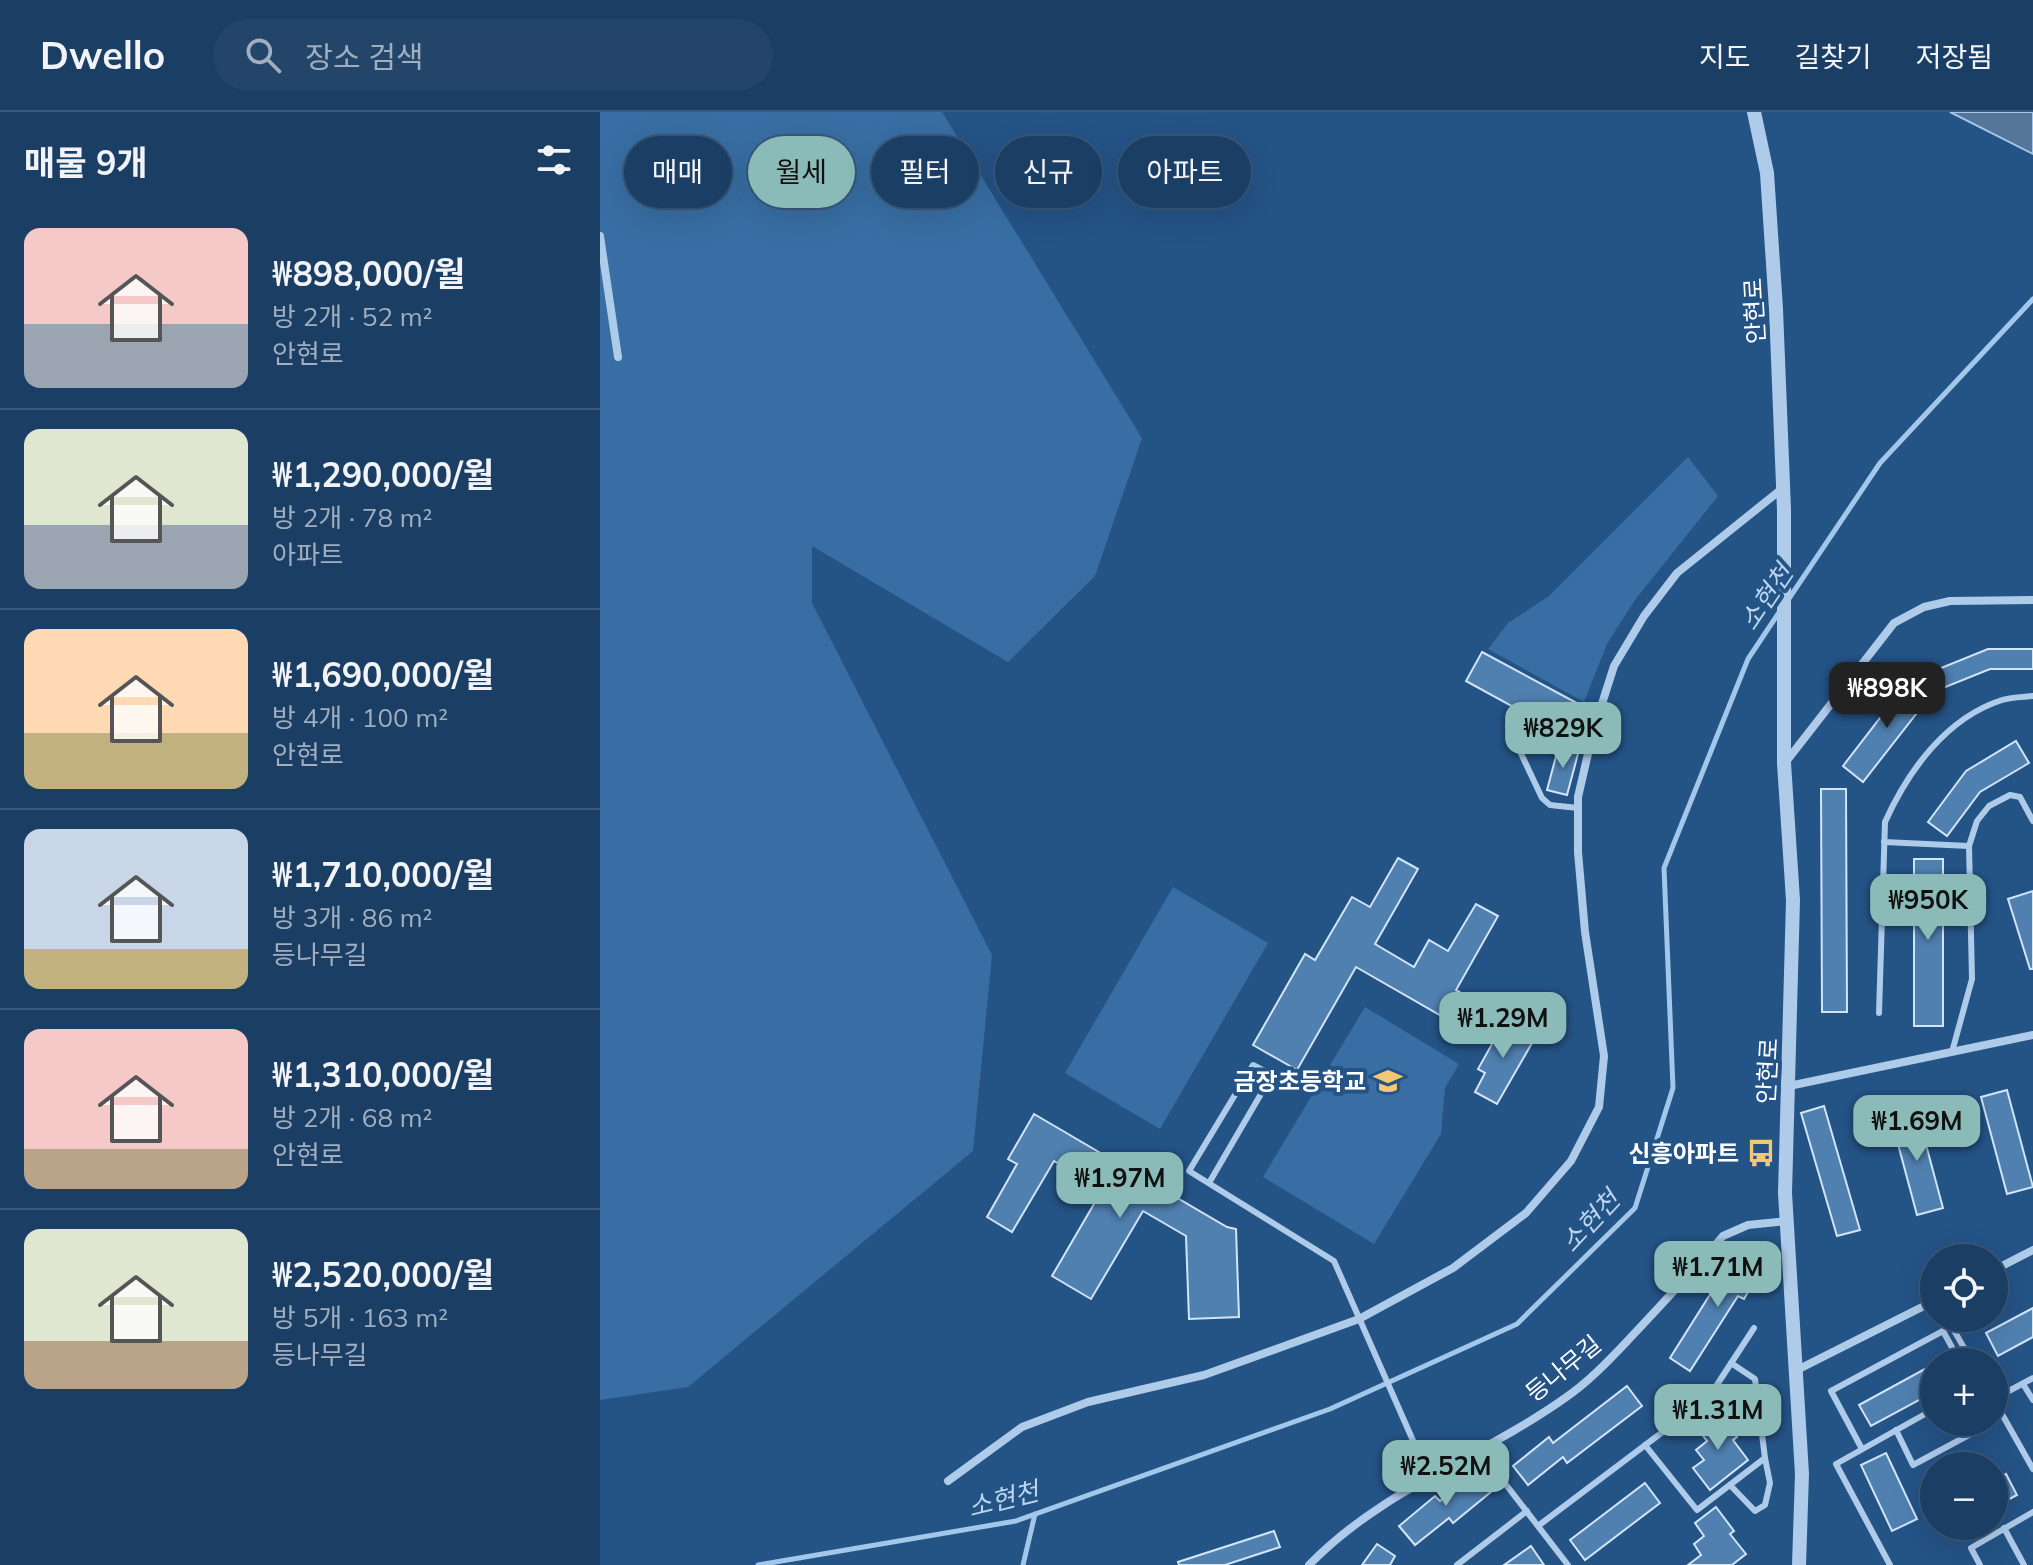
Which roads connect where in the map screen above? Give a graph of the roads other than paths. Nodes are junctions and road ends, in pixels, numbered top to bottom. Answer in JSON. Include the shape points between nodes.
{"nodes":[{"id":1,"x":1754,"y":112,"type":"edge"},
{"id":2,"x":600,"y":236,"type":"edge"},
{"id":3,"x":618,"y":357,"type":"dead end"},
{"id":4,"x":1783,"y":487,"type":"junction"},
{"id":5,"x":2033,"y":600,"type":"edge"},
{"id":6,"x":2033,"y":696,"type":"edge"},
{"id":7,"x":1508,"y":726,"type":"dead end"},
{"id":8,"x":1784,"y":763,"type":"junction"},
{"id":9,"x":1578,"y":808,"type":"junction"},
{"id":10,"x":2033,"y":821,"type":"edge"},
{"id":11,"x":1884,"y":842,"type":"junction"},
{"id":12,"x":1969,"y":846,"type":"junction"},
{"id":13,"x":1879,"y":1013,"type":"dead end"},
{"id":14,"x":2032,"y":1038,"type":"edge"},
{"id":15,"x":1952,"y":1052,"type":"junction"},
{"id":16,"x":1789,"y":1086,"type":"junction"},
{"id":17,"x":1209,"y":1183,"type":"junction"},
{"id":18,"x":1787,"y":1221,"type":"junction"},
{"id":19,"x":2033,"y":1250,"type":"edge"},
{"id":20,"x":2008,"y":1263,"type":"edge"},
{"id":21,"x":1920,"y":1308,"type":"edge"},
{"id":22,"x":1359,"y":1319,"type":"junction"},
{"id":23,"x":1754,"y":1328,"type":"dead end"},
{"id":24,"x":1952,"y":1348,"type":"edge"},
{"id":25,"x":1731,"y":1363,"type":"junction"},
{"id":26,"x":1795,"y":1371,"type":"junction"},
{"id":27,"x":2033,"y":1378,"type":"edge"},
{"id":28,"x":2023,"y":1384,"type":"junction"},
{"id":29,"x":2008,"y":1392,"type":"edge"},
{"id":30,"x":2033,"y":1400,"type":"edge"},
{"id":31,"x":1920,"y":1417,"type":"edge"},
{"id":32,"x":2008,"y":1425,"type":"edge"},
{"id":33,"x":1896,"y":1430,"type":"junction"},
{"id":34,"x":1966,"y":1436,"type":"edge"},
{"id":35,"x":1645,"y":1445,"type":"junction"},
{"id":36,"x":1862,"y":1449,"type":"junction"},
{"id":37,"x":1480,"y":1451,"type":"junction"},
{"id":38,"x":1765,"y":1458,"type":"junction"},
{"id":39,"x":2033,"y":1469,"type":"edge"},
{"id":40,"x":1429,"y":1477,"type":"junction"},
{"id":41,"x":948,"y":1481,"type":"dead end"},
{"id":42,"x":1730,"y":1485,"type":"junction"},
{"id":43,"x":1527,"y":1511,"type":"junction"},
{"id":44,"x":2033,"y":1512,"type":"edge"},
{"id":45,"x":1538,"y":1526,"type":"junction"},
{"id":46,"x":2008,"y":1526,"type":"edge"},
{"id":47,"x":2008,"y":1535,"type":"edge"},
{"id":48,"x":1984,"y":1540,"type":"edge"},
{"id":49,"x":1797,"y":1562,"type":"edge"},
{"id":50,"x":1309,"y":1565,"type":"edge"},
{"id":51,"x":1457,"y":1565,"type":"edge"},
{"id":52,"x":1568,"y":1565,"type":"edge"},
{"id":53,"x":1890,"y":1565,"type":"edge"},
{"id":54,"x":1980,"y":1565,"type":"edge"},
{"id":55,"x":2024,"y":1565,"type":"edge"}],
"edges":[{"from":1,"to":4,"type":"street","name":"안현로","via":[[1767,173]]},
{"from":2,"to":3,"type":"street"},
{"from":4,"to":8,"type":"street","name":"안현로"},
{"from":4,"to":9,"type":"street","via":[[1677,573],[1644,616],[1614,666],[1593,732]]},
{"from":5,"to":8,"type":"street","via":[[1950,601],[1894,623]]},
{"from":6,"to":11,"type":"lane","via":[[2004,699],[1945,731],[1897,796],[1885,822]]},
{"from":7,"to":9,"type":"lane","via":[[1542,798],[1550,805]]},
{"from":8,"to":16,"type":"street","name":"안현로","via":[[1793,900]]},
{"from":9,"to":22,"type":"street","via":[[1585,932],[1604,1056],[1599,1107],[1571,1161],[1526,1213],[1453,1268]]},
{"from":10,"to":12,"type":"lane","via":[[2020,797],[2010,795],[1989,806],[1977,821]]},
{"from":11,"to":12,"type":"lane"},
{"from":11,"to":13,"type":"lane"},
{"from":12,"to":15,"type":"lane","via":[[1972,979]]},
{"from":14,"to":15,"type":"street"},
{"from":15,"to":16,"type":"street"},
{"from":16,"to":18,"type":"street","name":"안현로"},
{"from":17,"to":17,"type":"lane","via":[[1272,1075],[1253,1065],[1189,1171]]},
{"from":17,"to":22,"type":"lane","via":[[1334,1261]]},
{"from":18,"to":26,"type":"street","name":"안현로"},
{"from":18,"to":37,"type":"street","name":"등나무길","via":[[1748,1225],[1723,1236],[1613,1356],[1567,1397]]},
{"from":19,"to":20,"type":"street"},
{"from":21,"to":26,"type":"street"},
{"from":22,"to":40,"type":"lane"},
{"from":22,"to":41,"type":"street","via":[[1204,1375],[1088,1402],[1022,1427]]},
{"from":23,"to":25,"type":"lane"},
{"from":24,"to":36,"type":"lane","via":[[1943,1331],[1831,1391]]},
{"from":25,"to":35,"type":"lane","via":[[1709,1397]]},
{"from":25,"to":38,"type":"lane","via":[[1755,1379]]},
{"from":26,"to":49,"type":"street","name":"안현로","via":[[1802,1474]]},
{"from":27,"to":28,"type":"lane"},
{"from":28,"to":29,"type":"lane"},
{"from":28,"to":30,"type":"lane"},
{"from":31,"to":33,"type":"lane"},
{"from":32,"to":39,"type":"lane"},
{"from":33,"to":34,"type":"lane","via":[[1913,1465]]},
{"from":33,"to":36,"type":"lane"},
{"from":35,"to":42,"type":"lane","via":[[1697,1510]]},
{"from":35,"to":45,"type":"lane"},
{"from":36,"to":53,"type":"lane","via":[[1836,1464]]},
{"from":37,"to":40,"type":"street","name":"등나무길"},
{"from":37,"to":43,"type":"lane"},
{"from":38,"to":42,"type":"lane"},
{"from":38,"to":42,"type":"lane","via":[[1770,1483],[1765,1505],[1755,1511]]},
{"from":40,"to":50,"type":"street","name":"등나무길","via":[[1368,1513]]},
{"from":43,"to":45,"type":"lane"},
{"from":43,"to":51,"type":"lane"},
{"from":44,"to":46,"type":"lane"},
{"from":45,"to":52,"type":"lane"},
{"from":47,"to":55,"type":"lane"},
{"from":48,"to":54,"type":"lane","via":[[1971,1548]]}]}
